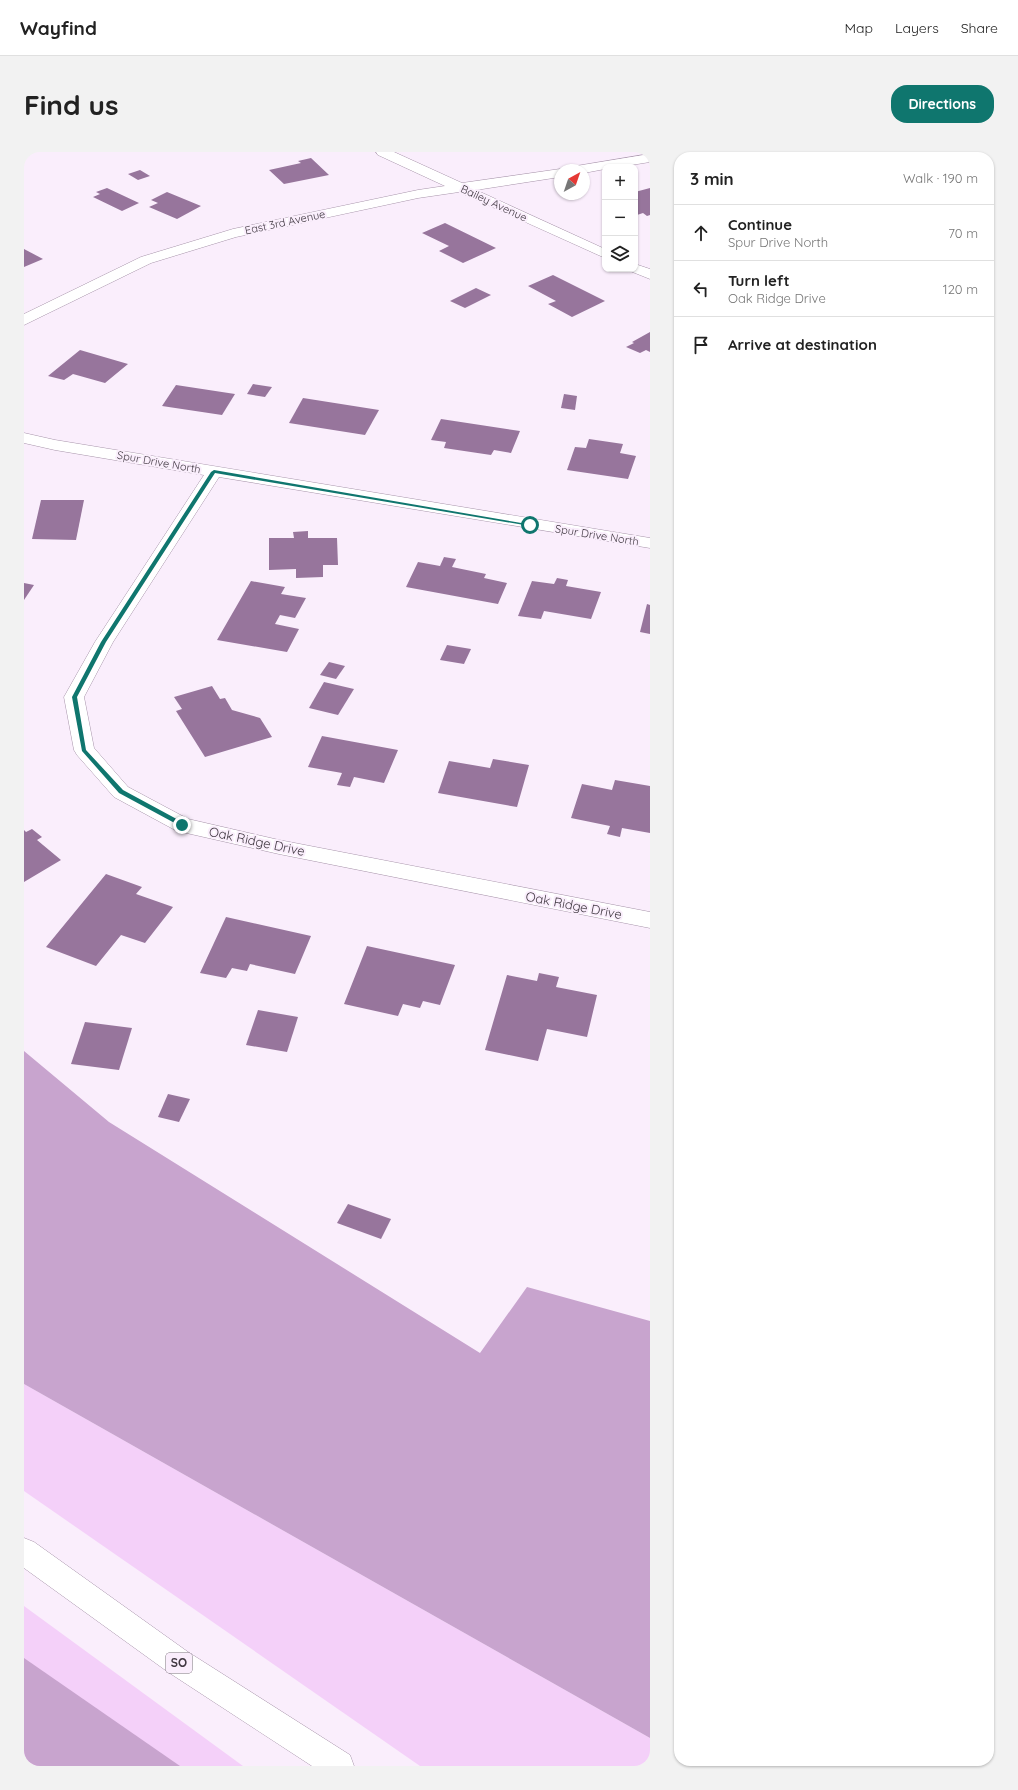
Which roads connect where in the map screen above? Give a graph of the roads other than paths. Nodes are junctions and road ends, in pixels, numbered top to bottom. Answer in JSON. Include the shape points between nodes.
{"nodes":[{"id":1,"x":382,"y":152,"type":"edge"},
{"id":2,"x":650,"y":158,"type":"edge"},
{"id":3,"x":590,"y":168,"type":"edge"},
{"id":4,"x":554,"y":174,"type":"edge"},
{"id":5,"x":461,"y":188,"type":"junction"},
{"id":6,"x":602,"y":253,"type":"edge"},
{"id":7,"x":638,"y":269,"type":"edge"},
{"id":8,"x":650,"y":275,"type":"edge"},
{"id":9,"x":24,"y":320,"type":"edge"},
{"id":10,"x":24,"y":438,"type":"edge"},
{"id":11,"x":214,"y":472,"type":"junction"},
{"id":12,"x":650,"y":543,"type":"edge"},
{"id":13,"x":650,"y":920,"type":"edge"},
{"id":14,"x":24,"y":1552,"type":"edge"},
{"id":15,"x":339,"y":1766,"type":"edge"}],
"edges":[{"from":1,"to":5,"type":"main road","name":"Bailey Avenue"},
{"from":2,"to":3,"type":"main road"},
{"from":4,"to":5,"type":"main road","name":"East 3rd Avenue"},
{"from":5,"to":6,"type":"main road","name":"Bailey Avenue"},
{"from":5,"to":9,"type":"main road","name":"East 3rd Avenue","via":[[418,194],[226,235],[146,260]]},
{"from":7,"to":8,"type":"main road"},
{"from":10,"to":11,"type":"main road","name":"Spur Drive North"},
{"from":11,"to":12,"type":"main road","name":"Spur Drive North"},
{"from":11,"to":13,"type":"main road","name":"Oak Ridge Drive","via":[[104,642],[74,697],[84,750],[121,792],[182,825],[279,847]]},
{"from":14,"to":15,"type":"main road","number":"SO","via":[[178,1662]]}]}
